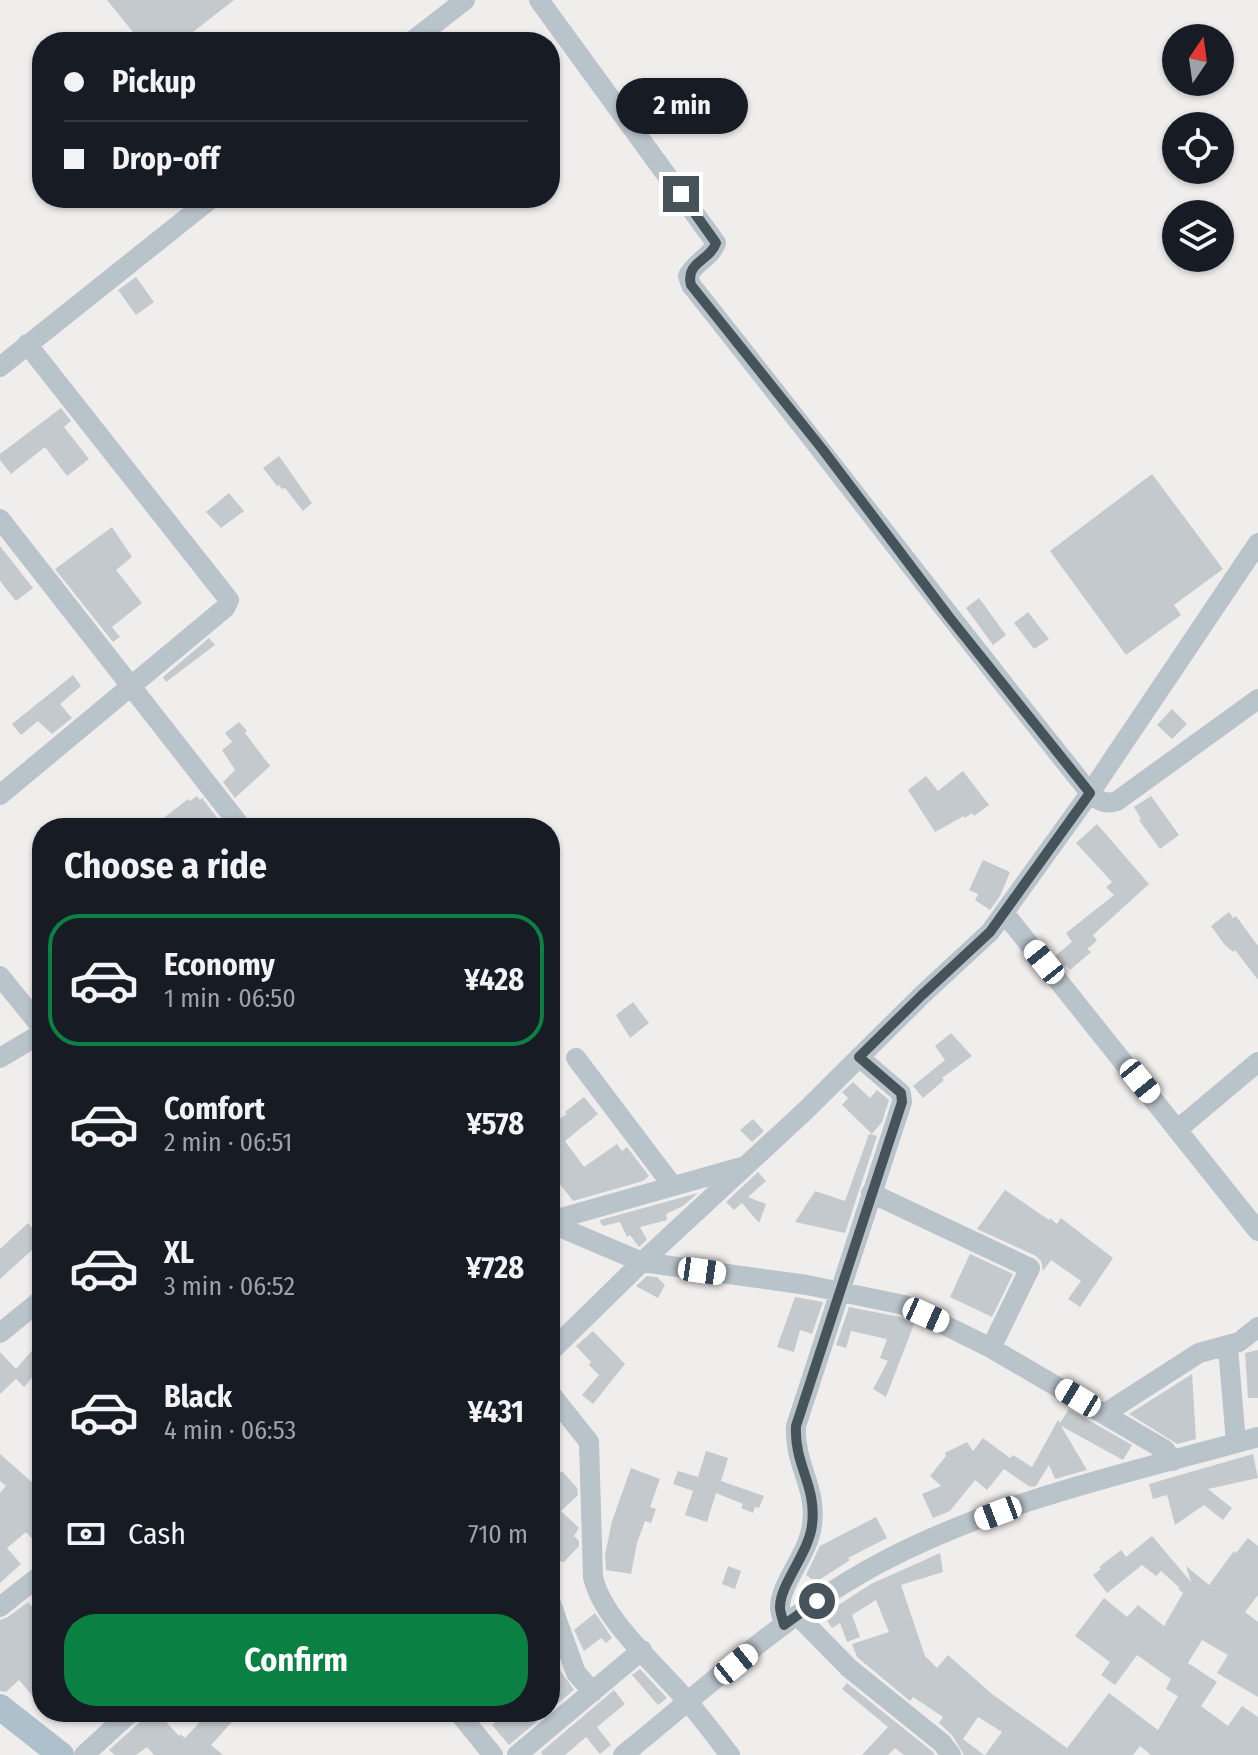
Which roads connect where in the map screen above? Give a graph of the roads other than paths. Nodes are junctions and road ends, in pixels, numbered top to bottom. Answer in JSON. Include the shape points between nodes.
{"nodes":[{"id":1,"x":465,"y":0,"type":"edge"},
{"id":2,"x":539,"y":0,"type":"edge"},
{"id":3,"x":424,"y":32,"type":"edge"},
{"id":4,"x":199,"y":208,"type":"edge"},
{"id":5,"x":27,"y":344,"type":"junction"},
{"id":6,"x":0,"y":367,"type":"edge"},
{"id":7,"x":0,"y":519,"type":"edge"},
{"id":8,"x":1258,"y":545,"type":"edge"},
{"id":9,"x":131,"y":687,"type":"junction"},
{"id":10,"x":1258,"y":699,"type":"edge"},
{"id":11,"x":1090,"y":793,"type":"junction"},
{"id":12,"x":0,"y":795,"type":"edge"},
{"id":13,"x":234,"y":818,"type":"edge"},
{"id":14,"x":1005,"y":914,"type":"junction"},
{"id":15,"x":0,"y":976,"type":"edge"},
{"id":16,"x":32,"y":1017,"type":"edge"},
{"id":17,"x":32,"y":1037,"type":"edge"},
{"id":18,"x":859,"y":1057,"type":"junction"},
{"id":19,"x":0,"y":1058,"type":"edge"},
{"id":20,"x":576,"y":1058,"type":"dead end"},
{"id":21,"x":1258,"y":1062,"type":"edge"},
{"id":22,"x":1178,"y":1129,"type":"junction"},
{"id":23,"x":745,"y":1166,"type":"junction"},
{"id":24,"x":672,"y":1185,"type":"junction"},
{"id":25,"x":871,"y":1193,"type":"junction"},
{"id":26,"x":560,"y":1219,"type":"edge"},
{"id":27,"x":560,"y":1226,"type":"edge"},
{"id":28,"x":1258,"y":1231,"type":"edge"},
{"id":29,"x":642,"y":1262,"type":"junction"},
{"id":30,"x":839,"y":1291,"type":"junction"},
{"id":31,"x":32,"y":1307,"type":"edge"},
{"id":32,"x":1258,"y":1327,"type":"edge"},
{"id":33,"x":0,"y":1333,"type":"edge"},
{"id":34,"x":560,"y":1342,"type":"edge"},
{"id":35,"x":1228,"y":1347,"type":"junction"},
{"id":36,"x":991,"y":1348,"type":"junction"},
{"id":37,"x":560,"y":1406,"type":"edge"},
{"id":38,"x":1104,"y":1414,"type":"junction"},
{"id":39,"x":1258,"y":1437,"type":"edge"},
{"id":40,"x":1236,"y":1443,"type":"junction"},
{"id":41,"x":1173,"y":1461,"type":"junction"},
{"id":42,"x":32,"y":1582,"type":"edge"},
{"id":43,"x":0,"y":1607,"type":"edge"},
{"id":44,"x":791,"y":1620,"type":"junction"},
{"id":45,"x":560,"y":1629,"type":"edge"},
{"id":46,"x":642,"y":1650,"type":"junction"},
{"id":47,"x":593,"y":1692,"type":"junction"},
{"id":48,"x":689,"y":1702,"type":"junction"},
{"id":49,"x":0,"y":1707,"type":"edge"},
{"id":50,"x":560,"y":1719,"type":"edge"},
{"id":51,"x":120,"y":1722,"type":"edge"},
{"id":52,"x":466,"y":1722,"type":"edge"},
{"id":53,"x":557,"y":1722,"type":"edge"},
{"id":54,"x":61,"y":1755,"type":"edge"},
{"id":55,"x":84,"y":1755,"type":"edge"},
{"id":56,"x":493,"y":1755,"type":"edge"},
{"id":57,"x":517,"y":1755,"type":"edge"},
{"id":58,"x":623,"y":1755,"type":"edge"},
{"id":59,"x":730,"y":1755,"type":"edge"},
{"id":60,"x":951,"y":1755,"type":"edge"}],
"edges":[{"from":1,"to":3,"type":"street"},
{"from":2,"to":11,"type":"street","via":[[716,243],[693,266],[691,285]]},
{"from":4,"to":5,"type":"street"},
{"from":5,"to":6,"type":"street"},
{"from":5,"to":9,"type":"street","via":[[229,600]]},
{"from":7,"to":9,"type":"street"},
{"from":8,"to":11,"type":"street"},
{"from":9,"to":12,"type":"street"},
{"from":9,"to":13,"type":"street"},
{"from":10,"to":11,"type":"street","via":[[1127,795],[1109,803]]},
{"from":11,"to":14,"type":"street"},
{"from":14,"to":18,"type":"street"},
{"from":14,"to":22,"type":"street"},
{"from":15,"to":16,"type":"street"},
{"from":17,"to":19,"type":"street"},
{"from":18,"to":23,"type":"street"},
{"from":18,"to":25,"type":"street","via":[[901,1093],[902,1102]]},
{"from":20,"to":24,"type":"street"},
{"from":21,"to":22,"type":"street"},
{"from":22,"to":28,"type":"street"},
{"from":23,"to":24,"type":"street"},
{"from":23,"to":29,"type":"street"},
{"from":24,"to":26,"type":"street"},
{"from":25,"to":30,"type":"street"},
{"from":25,"to":36,"type":"street","via":[[1030,1268]]},
{"from":27,"to":29,"type":"street"},
{"from":29,"to":30,"type":"street"},
{"from":29,"to":34,"type":"street"},
{"from":30,"to":36,"type":"street","via":[[904,1305]]},
{"from":30,"to":44,"type":"street","via":[[796,1426],[795,1444],[814,1503],[804,1553],[782,1595],[780,1607]]},
{"from":31,"to":33,"type":"street"},
{"from":32,"to":35,"type":"street"},
{"from":35,"to":38,"type":"street","via":[[1199,1353]]},
{"from":35,"to":40,"type":"street"},
{"from":36,"to":38,"type":"street"},
{"from":37,"to":46,"type":"street","via":[[589,1442],[596,1592]]},
{"from":38,"to":41,"type":"street","via":[[1165,1450]]},
{"from":39,"to":40,"type":"street"},
{"from":40,"to":41,"type":"street"},
{"from":41,"to":44,"type":"street","via":[[1035,1500],[924,1542],[846,1582]]},
{"from":42,"to":43,"type":"street"},
{"from":44,"to":48,"type":"street"},
{"from":44,"to":60,"type":"street"},
{"from":45,"to":47,"type":"street","via":[[576,1673]]},
{"from":46,"to":47,"type":"street"},
{"from":46,"to":48,"type":"street"},
{"from":47,"to":50,"type":"street"},
{"from":48,"to":58,"type":"street"},
{"from":48,"to":59,"type":"street"},
{"from":49,"to":54,"type":"main road"},
{"from":51,"to":55,"type":"street"},
{"from":52,"to":56,"type":"street"},
{"from":53,"to":57,"type":"street"}]}
